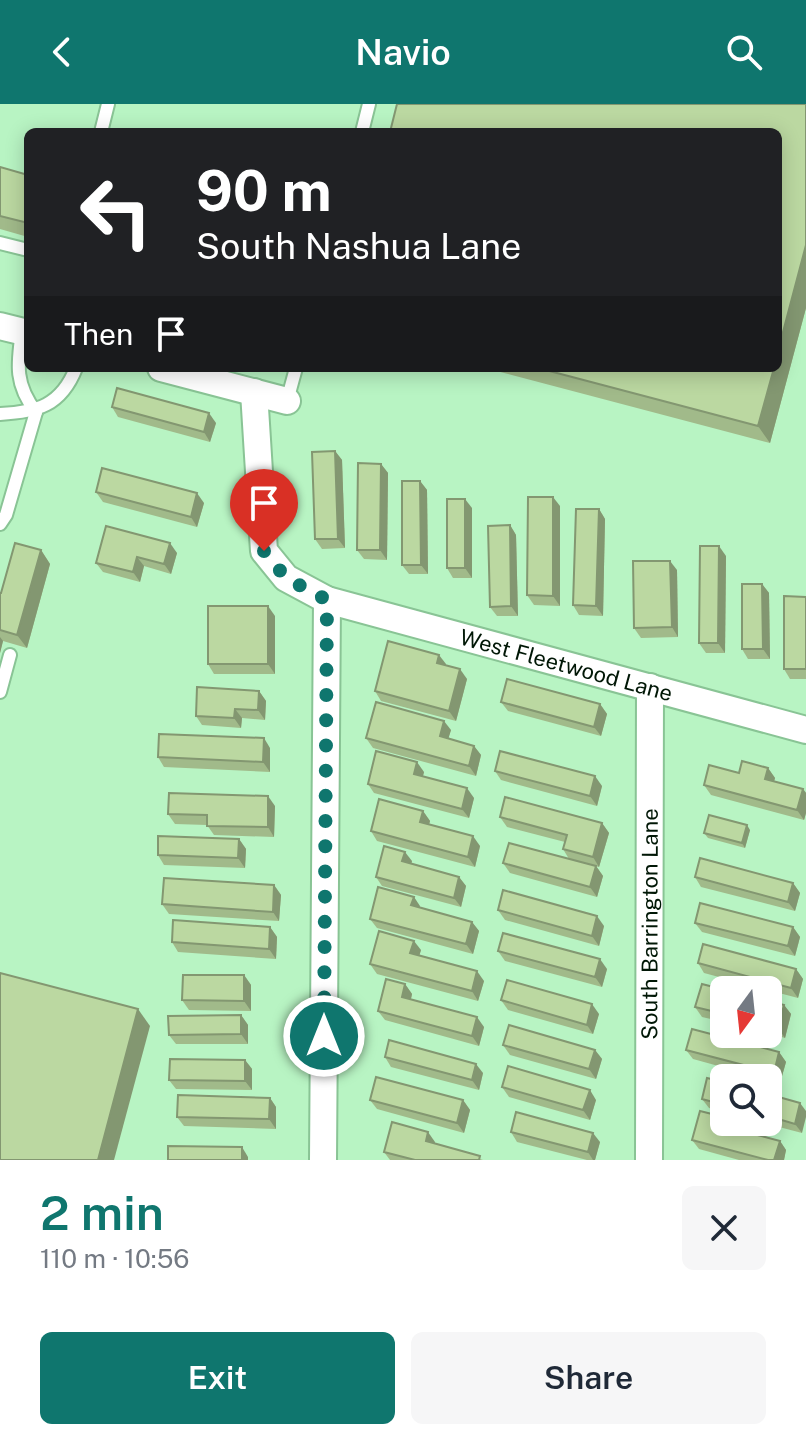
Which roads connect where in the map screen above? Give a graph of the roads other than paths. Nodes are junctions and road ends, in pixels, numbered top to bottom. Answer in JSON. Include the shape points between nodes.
{"nodes":[{"id":1,"x":108,"y":104,"type":"edge"},
{"id":2,"x":369,"y":104,"type":"edge"},
{"id":3,"x":102,"y":128,"type":"edge"},
{"id":4,"x":363,"y":128,"type":"edge"},
{"id":5,"x":0,"y":243,"type":"edge"},
{"id":6,"x":24,"y":249,"type":"edge"},
{"id":7,"x":17,"y":330,"type":"edge"},
{"id":8,"x":74,"y":372,"type":"edge"},
{"id":9,"x":176,"y":372,"type":"edge"},
{"id":10,"x":295,"y":372,"type":"edge"},
{"id":11,"x":254,"y":392,"type":"junction"},
{"id":12,"x":287,"y":401,"type":"joint"},
{"id":13,"x":36,"y":412,"type":"junction"},
{"id":14,"x":0,"y":414,"type":"edge"},
{"id":15,"x":0,"y":524,"type":"edge"},
{"id":16,"x":327,"y":600,"type":"junction"},
{"id":17,"x":10,"y":655,"type":"edge"},
{"id":18,"x":650,"y":687,"type":"junction"},
{"id":19,"x":0,"y":692,"type":"edge"},
{"id":20,"x":806,"y":730,"type":"edge"},
{"id":21,"x":323,"y":1160,"type":"edge"},
{"id":22,"x":649,"y":1160,"type":"edge"}],
"edges":[{"from":1,"to":3,"type":"lane"},
{"from":2,"to":4,"type":"lane"},
{"from":5,"to":6,"type":"lane"},
{"from":7,"to":13,"type":"lane","via":[[16,370]]},
{"from":8,"to":13,"type":"lane","via":[[62,391]]},
{"from":9,"to":11,"type":"street"},
{"from":10,"to":12,"type":"lane"},
{"from":11,"to":12,"type":"street"},
{"from":11,"to":16,"type":"street","name":"West Fleetwood Lane","via":[[264,551],[286,578]]},
{"from":13,"to":14,"type":"lane"},
{"from":13,"to":15,"type":"lane"},
{"from":16,"to":18,"type":"street","name":"West Fleetwood Lane"},
{"from":16,"to":21,"type":"street"},
{"from":17,"to":19,"type":"lane"},
{"from":18,"to":20,"type":"street","name":"West Fleetwood Lane"},
{"from":18,"to":22,"type":"street","name":"South Barrington Lane"}]}
